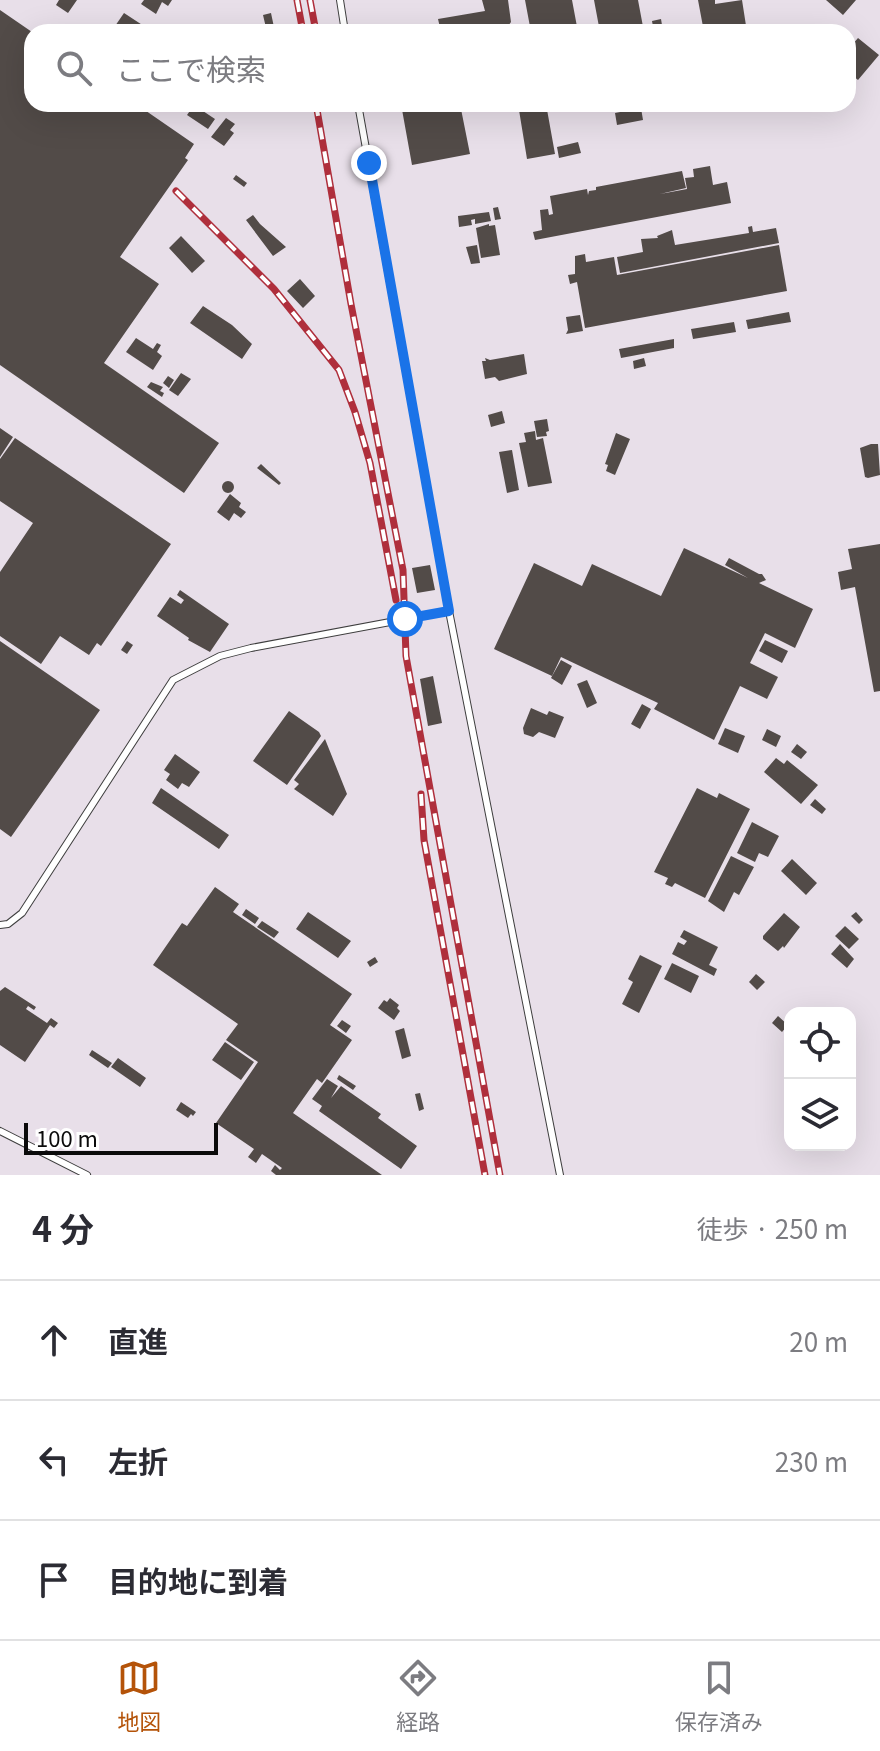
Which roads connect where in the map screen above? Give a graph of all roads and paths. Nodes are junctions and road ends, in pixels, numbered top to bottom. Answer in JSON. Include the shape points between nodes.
{"nodes":[{"id":1,"x":340,"y":0,"type":"edge"},
{"id":2,"x":344,"y":24,"type":"edge"},
{"id":3,"x":359,"y":112,"type":"edge"},
{"id":4,"x":449,"y":611,"type":"junction"},
{"id":5,"x":0,"y":925,"type":"edge"},
{"id":6,"x":0,"y":1131,"type":"edge"},
{"id":7,"x":87,"y":1175,"type":"edge"},
{"id":8,"x":560,"y":1175,"type":"edge"}],
"edges":[{"from":1,"to":2,"type":"lane"},
{"from":3,"to":4,"type":"lane"},
{"from":4,"to":5,"type":"lane","via":[[251,648],[220,656],[173,680],[22,913]]},
{"from":4,"to":8,"type":"lane"},
{"from":6,"to":7,"type":"lane"}]}
